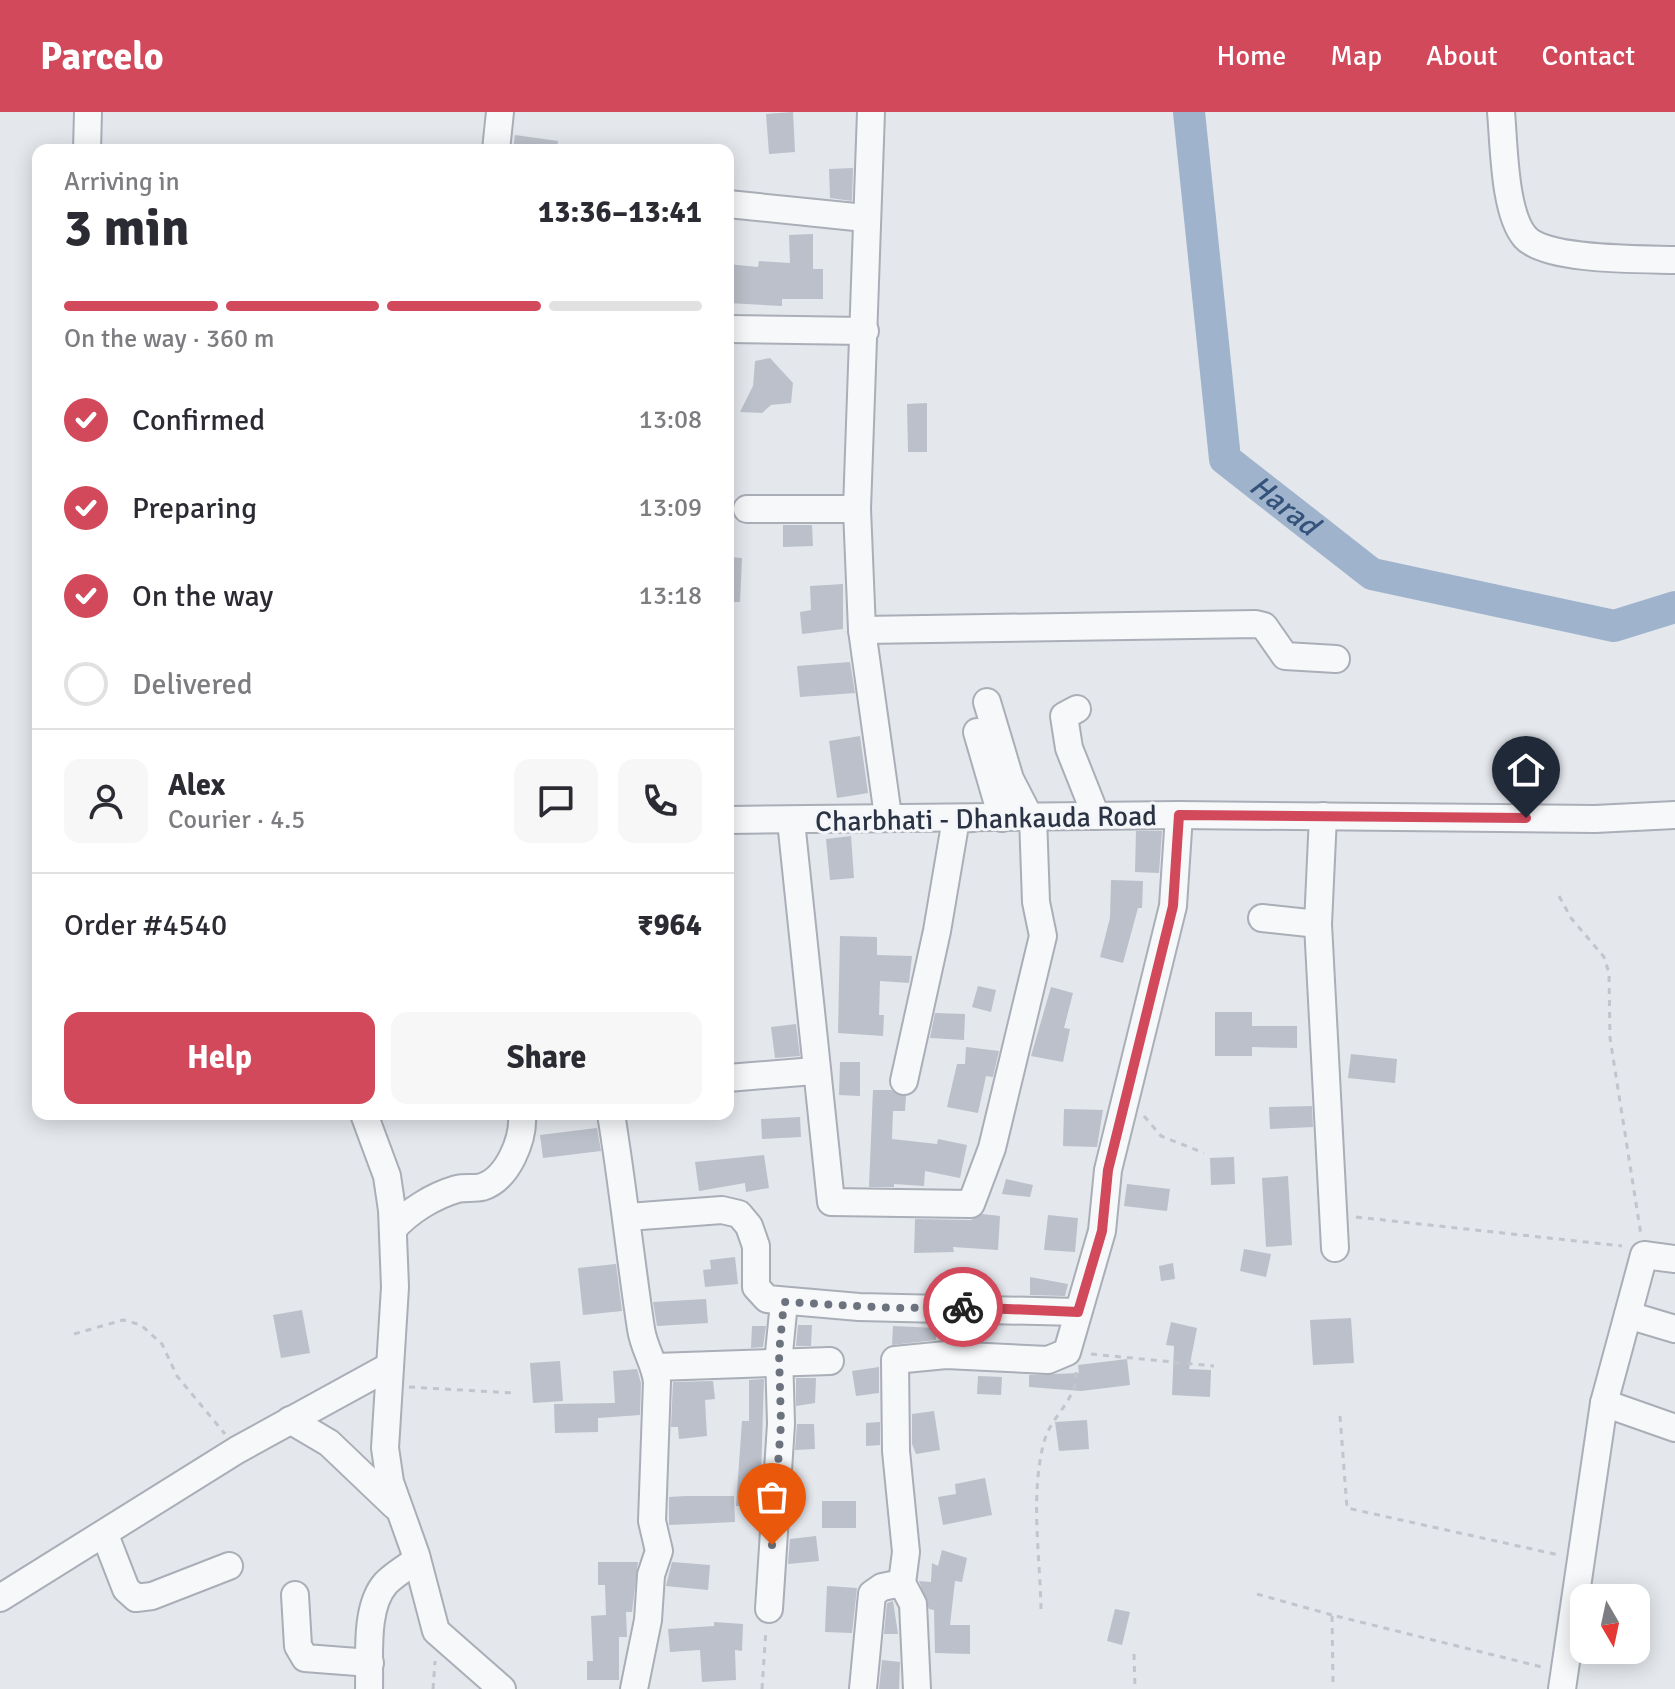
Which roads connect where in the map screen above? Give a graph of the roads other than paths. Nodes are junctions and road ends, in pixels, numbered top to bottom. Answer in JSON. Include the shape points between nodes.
{"nodes":[{"id":1,"x":88,"y":112,"type":"edge"},
{"id":2,"x":500,"y":112,"type":"edge"},
{"id":3,"x":871,"y":112,"type":"edge"},
{"id":4,"x":1501,"y":112,"type":"edge"},
{"id":5,"x":87,"y":144,"type":"edge"},
{"id":6,"x":497,"y":144,"type":"edge"},
{"id":7,"x":734,"y":205,"type":"edge"},
{"id":8,"x":865,"y":218,"type":"junction"},
{"id":9,"x":1675,"y":260,"type":"edge"},
{"id":10,"x":734,"y":329,"type":"edge"},
{"id":11,"x":865,"y":331,"type":"junction"},
{"id":12,"x":747,"y":509,"type":"dead end"},
{"id":13,"x":857,"y":509,"type":"junction"},
{"id":14,"x":862,"y":630,"type":"junction"},
{"id":15,"x":1336,"y":659,"type":"dead end"},
{"id":16,"x":987,"y":702,"type":"dead end"},
{"id":17,"x":1077,"y":709,"type":"dead end"},
{"id":18,"x":977,"y":732,"type":"dead end"},
{"id":19,"x":1179,"y":815,"type":"junction"},
{"id":20,"x":1675,"y":815,"type":"edge"},
{"id":21,"x":888,"y":816,"type":"junction"},
{"id":22,"x":1096,"y":816,"type":"junction"},
{"id":23,"x":1323,"y":816,"type":"junction"},
{"id":24,"x":989,"y":818,"type":"junction"},
{"id":25,"x":1031,"y":818,"type":"junction"},
{"id":26,"x":734,"y":820,"type":"edge"},
{"id":27,"x":791,"y":821,"type":"junction"},
{"id":28,"x":1262,"y":918,"type":"dead end"},
{"id":29,"x":1318,"y":924,"type":"junction"},
{"id":30,"x":814,"y":1071,"type":"junction"},
{"id":31,"x":734,"y":1078,"type":"edge"},
{"id":32,"x":904,"y":1081,"type":"dead end"},
{"id":33,"x":366,"y":1120,"type":"edge"},
{"id":34,"x":521,"y":1120,"type":"edge"},
{"id":35,"x":612,"y":1120,"type":"edge"},
{"id":36,"x":628,"y":1217,"type":"junction"},
{"id":37,"x":393,"y":1229,"type":"junction"},
{"id":38,"x":1335,"y":1248,"type":"dead end"},
{"id":39,"x":1675,"y":1259,"type":"edge"},
{"id":40,"x":784,"y":1302,"type":"junction"},
{"id":41,"x":1078,"y":1312,"type":"junction"},
{"id":42,"x":1628,"y":1315,"type":"junction"},
{"id":43,"x":1675,"y":1329,"type":"edge"},
{"id":44,"x":780,"y":1360,"type":"junction"},
{"id":45,"x":830,"y":1361,"type":"dead end"},
{"id":46,"x":656,"y":1367,"type":"junction"},
{"id":47,"x":389,"y":1376,"type":"junction"},
{"id":48,"x":1604,"y":1403,"type":"junction"},
{"id":49,"x":290,"y":1420,"type":"junction"},
{"id":50,"x":1675,"y":1428,"type":"edge"},
{"id":51,"x":397,"y":1507,"type":"junction"},
{"id":52,"x":105,"y":1535,"type":"junction"},
{"id":53,"x":417,"y":1560,"type":"junction"},
{"id":54,"x":229,"y":1566,"type":"dead end"},
{"id":55,"x":902,"y":1583,"type":"junction"},
{"id":56,"x":295,"y":1595,"type":"dead end"},
{"id":57,"x":0,"y":1598,"type":"edge"},
{"id":58,"x":769,"y":1609,"type":"road end"},
{"id":59,"x":369,"y":1676,"type":"edge"},
{"id":60,"x":1564,"y":1681,"type":"edge"},
{"id":61,"x":502,"y":1689,"type":"edge"},
{"id":62,"x":634,"y":1689,"type":"edge"},
{"id":63,"x":863,"y":1689,"type":"edge"},
{"id":64,"x":917,"y":1689,"type":"edge"}],
"edges":[{"from":1,"to":5,"type":"street"},
{"from":2,"to":6,"type":"street"},
{"from":3,"to":8,"type":"street"},
{"from":4,"to":9,"type":"street","via":[[1506,172],[1515,217],[1526,238],[1589,258]]},
{"from":7,"to":8,"type":"street"},
{"from":8,"to":11,"type":"street"},
{"from":10,"to":11,"type":"street"},
{"from":11,"to":13,"type":"street"},
{"from":12,"to":13,"type":"street"},
{"from":13,"to":14,"type":"street"},
{"from":14,"to":15,"type":"street","via":[[1256,624],[1264,626],[1285,656]]},
{"from":14,"to":21,"type":"street"},
{"from":16,"to":25,"type":"street","via":[[1010,779]]},
{"from":17,"to":22,"type":"street","via":[[1064,716],[1069,748]]},
{"from":18,"to":24,"type":"street"},
{"from":19,"to":22,"type":"street","name":"Charbhati - Dhankauda Road"},
{"from":19,"to":23,"type":"street","name":"Charbhati - Dhankauda Road"},
{"from":19,"to":41,"type":"street","via":[[1173,906],[1108,1170],[1102,1231]]},
{"from":20,"to":23,"type":"street","name":"Charbhati - Dhankauda Road"},
{"from":21,"to":24,"type":"street","name":"Charbhati - Dhankauda Road"},
{"from":21,"to":27,"type":"street","name":"Charbhati - Dhankauda Road"},
{"from":22,"to":25,"type":"street","name":"Charbhati - Dhankauda Road"},
{"from":23,"to":29,"type":"street"},
{"from":24,"to":25,"type":"street","name":"Charbhati - Dhankauda Road"},
{"from":24,"to":32,"type":"street","via":[[956,819]]},
{"from":25,"to":30,"type":"street","via":[[1043,936],[992,1148],[971,1204],[831,1202]]},
{"from":26,"to":27,"type":"street","name":"Charbhati - Dhankauda Road"},
{"from":27,"to":30,"type":"street"},
{"from":28,"to":29,"type":"street"},
{"from":29,"to":38,"type":"street"},
{"from":30,"to":31,"type":"street"},
{"from":33,"to":37,"type":"street","via":[[387,1176]]},
{"from":34,"to":37,"type":"street","via":[[517,1147],[506,1168],[484,1186],[436,1198]]},
{"from":35,"to":36,"type":"street"},
{"from":36,"to":40,"type":"street","via":[[722,1210],[739,1214],[756,1246],[760,1294]]},
{"from":36,"to":46,"type":"street","via":[[642,1335]]},
{"from":37,"to":47,"type":"street"},
{"from":39,"to":42,"type":"street","via":[[1644,1255]]},
{"from":40,"to":41,"type":"street"},
{"from":40,"to":44,"type":"street"},
{"from":41,"to":55,"type":"street","via":[[1070,1352],[1048,1360],[946,1355],[895,1360],[896,1451],[906,1552]]},
{"from":42,"to":43,"type":"street"},
{"from":42,"to":48,"type":"street"},
{"from":44,"to":45,"type":"street"},
{"from":44,"to":46,"type":"street"},
{"from":44,"to":58,"type":"street"},
{"from":46,"to":62,"type":"street","via":[[652,1521],[659,1551]]},
{"from":47,"to":49,"type":"street"},
{"from":47,"to":51,"type":"street","via":[[385,1448]]},
{"from":48,"to":50,"type":"street"},
{"from":48,"to":60,"type":"street"},
{"from":49,"to":51,"type":"street","via":[[329,1443]]},
{"from":49,"to":52,"type":"street"},
{"from":51,"to":53,"type":"street"},
{"from":52,"to":54,"type":"street","via":[[126,1589],[136,1598]]},
{"from":52,"to":57,"type":"street"},
{"from":53,"to":59,"type":"street","via":[[385,1584],[378,1596]]},
{"from":53,"to":61,"type":"street","via":[[436,1631]]},
{"from":55,"to":63,"type":"street","via":[[872,1594]]},
{"from":55,"to":64,"type":"street","via":[[913,1604]]},
{"from":56,"to":59,"type":"street","via":[[298,1646],[305,1658]]}]}
